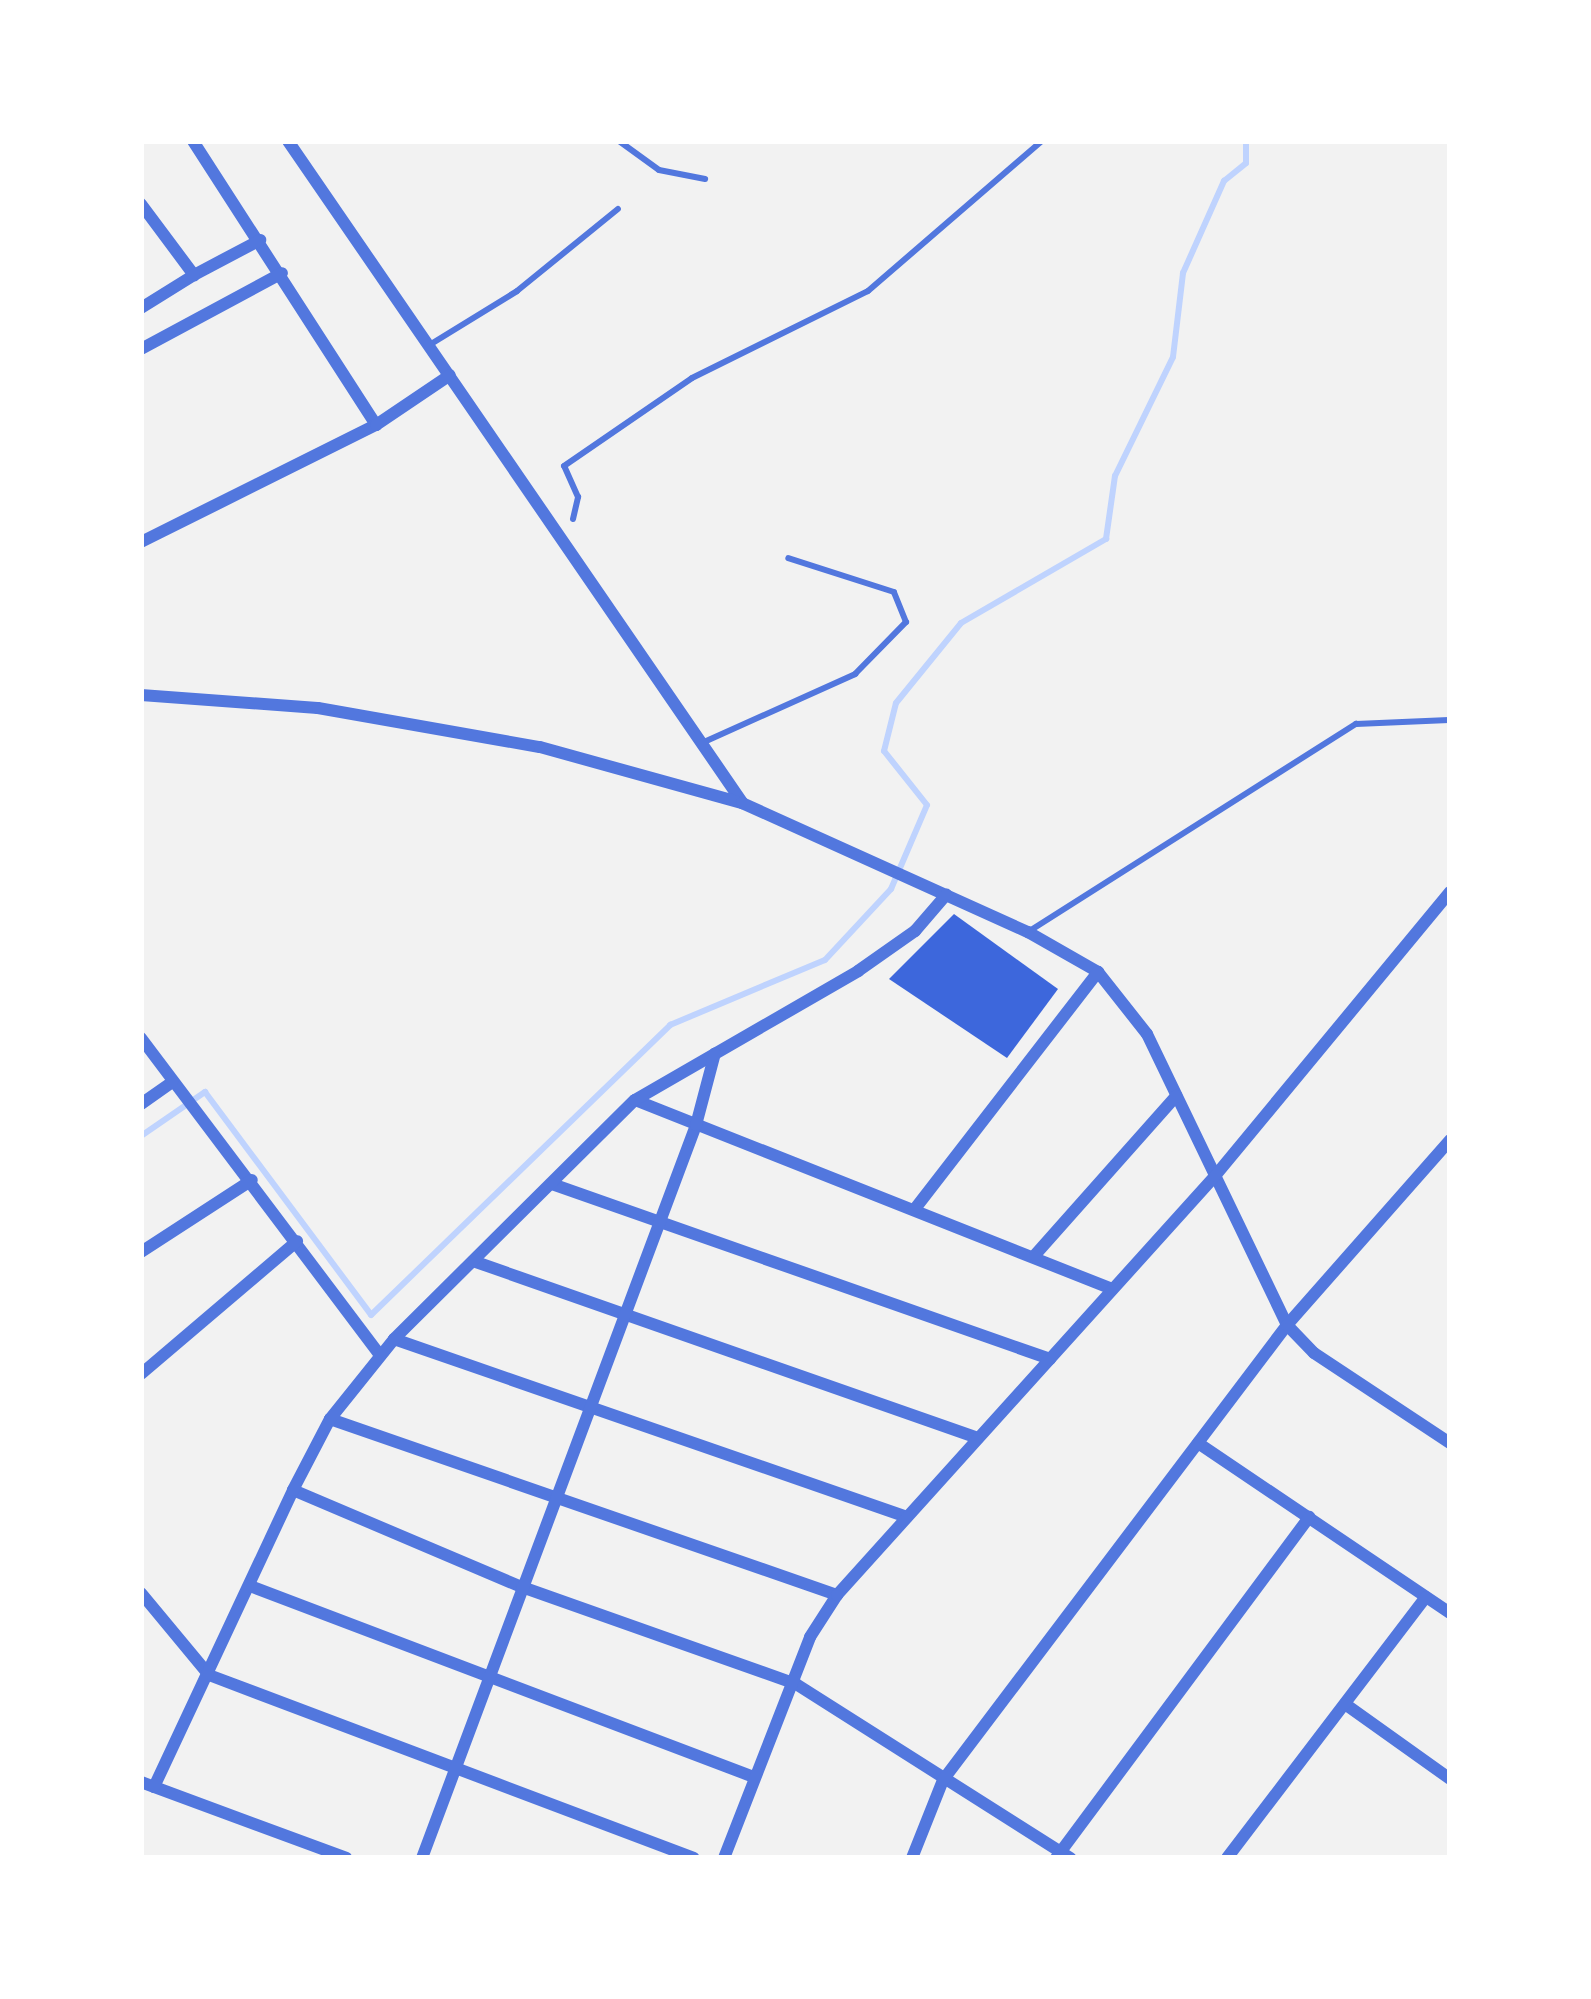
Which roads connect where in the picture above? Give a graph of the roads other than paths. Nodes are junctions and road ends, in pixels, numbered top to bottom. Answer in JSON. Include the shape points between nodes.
{"nodes":[{"id":1,"x":193,"y":141,"type":"edge"},
{"id":2,"x":288,"y":141,"type":"edge"},
{"id":3,"x":619,"y":141,"type":"edge"},
{"id":4,"x":1042,"y":141,"type":"edge"},
{"id":5,"x":705,"y":179,"type":"dead end"},
{"id":6,"x":141,"y":204,"type":"edge"},
{"id":7,"x":618,"y":209,"type":"dead end"},
{"id":8,"x":260,"y":240,"type":"junction"},
{"id":9,"x":283,"y":273,"type":"junction"},
{"id":10,"x":194,"y":274,"type":"junction"},
{"id":11,"x":141,"y":308,"type":"edge"},
{"id":12,"x":429,"y":345,"type":"junction"},
{"id":13,"x":141,"y":349,"type":"edge"},
{"id":14,"x":450,"y":375,"type":"junction"},
{"id":15,"x":376,"y":425,"type":"junction"},
{"id":16,"x":573,"y":519,"type":"dead end"},
{"id":17,"x":141,"y":542,"type":"edge"},
{"id":18,"x":788,"y":558,"type":"dead end"},
{"id":19,"x":141,"y":695,"type":"edge"},
{"id":20,"x":1449,"y":720,"type":"edge"},
{"id":21,"x":701,"y":743,"type":"junction"},
{"id":22,"x":742,"y":803,"type":"junction"},
{"id":23,"x":1450,"y":892,"type":"edge"},
{"id":24,"x":946,"y":895,"type":"junction"},
{"id":25,"x":1028,"y":932,"type":"junction"},
{"id":26,"x":1098,"y":972,"type":"junction"},
{"id":27,"x":141,"y":1038,"type":"edge"},
{"id":28,"x":715,"y":1053,"type":"junction"},
{"id":29,"x":174,"y":1086,"type":"junction"},
{"id":30,"x":1176,"y":1096,"type":"junction"},
{"id":31,"x":635,"y":1100,"type":"junction"},
{"id":32,"x":141,"y":1104,"type":"edge"},
{"id":33,"x":696,"y":1125,"type":"junction"},
{"id":34,"x":1450,"y":1140,"type":"edge"},
{"id":35,"x":1214,"y":1176,"type":"junction"},
{"id":36,"x":252,"y":1180,"type":"junction"},
{"id":37,"x":552,"y":1184,"type":"junction"},
{"id":38,"x":914,"y":1210,"type":"junction"},
{"id":39,"x":658,"y":1220,"type":"junction"},
{"id":40,"x":297,"y":1241,"type":"junction"},
{"id":41,"x":141,"y":1252,"type":"edge"},
{"id":42,"x":1035,"y":1255,"type":"junction"},
{"id":43,"x":472,"y":1261,"type":"junction"},
{"id":44,"x":1112,"y":1289,"type":"junction"},
{"id":45,"x":622,"y":1313,"type":"junction"},
{"id":46,"x":1287,"y":1325,"type":"junction"},
{"id":47,"x":394,"y":1339,"type":"junction"},
{"id":48,"x":376,"y":1350,"type":"junction"},
{"id":49,"x":1050,"y":1359,"type":"junction"},
{"id":50,"x":141,"y":1374,"type":"edge"},
{"id":51,"x":588,"y":1406,"type":"junction"},
{"id":52,"x":330,"y":1419,"type":"junction"},
{"id":53,"x":979,"y":1438,"type":"junction"},
{"id":54,"x":1198,"y":1443,"type":"junction"},
{"id":55,"x":1450,"y":1443,"type":"edge"},
{"id":56,"x":292,"y":1490,"type":"junction"},
{"id":57,"x":554,"y":1498,"type":"junction"},
{"id":58,"x":1309,"y":1516,"type":"junction"},
{"id":59,"x":907,"y":1517,"type":"junction"},
{"id":60,"x":250,"y":1586,"type":"junction"},
{"id":61,"x":522,"y":1586,"type":"junction"},
{"id":62,"x":141,"y":1593,"type":"edge"},
{"id":63,"x":837,"y":1594,"type":"junction"},
{"id":64,"x":1426,"y":1597,"type":"junction"},
{"id":65,"x":1450,"y":1613,"type":"edge"},
{"id":66,"x":209,"y":1675,"type":"junction"},
{"id":67,"x":488,"y":1678,"type":"junction"},
{"id":68,"x":796,"y":1684,"type":"junction"},
{"id":69,"x":1345,"y":1704,"type":"junction"},
{"id":70,"x":455,"y":1767,"type":"junction"},
{"id":71,"x":754,"y":1777,"type":"junction"},
{"id":72,"x":1450,"y":1779,"type":"edge"},
{"id":73,"x":943,"y":1780,"type":"junction"},
{"id":74,"x":148,"y":1785,"type":"edge"},
{"id":75,"x":1062,"y":1856,"type":"edge"},
{"id":76,"x":346,"y":1858,"type":"edge"},
{"id":77,"x":422,"y":1858,"type":"edge"},
{"id":78,"x":694,"y":1858,"type":"edge"},
{"id":79,"x":724,"y":1858,"type":"edge"},
{"id":80,"x":912,"y":1858,"type":"edge"},
{"id":81,"x":1227,"y":1858,"type":"edge"}],
"edges":[{"from":1,"to":8,"type":"street"},
{"from":2,"to":12,"type":"street"},
{"from":3,"to":5,"type":"lane","via":[[658,170]]},
{"from":4,"to":16,"type":"lane","via":[[868,291],[692,378],[565,466],[578,497]]},
{"from":6,"to":10,"type":"street"},
{"from":7,"to":12,"type":"lane","via":[[517,291]]},
{"from":8,"to":9,"type":"street"},
{"from":8,"to":10,"type":"street"},
{"from":9,"to":13,"type":"street"},
{"from":9,"to":15,"type":"street"},
{"from":10,"to":11,"type":"street"},
{"from":12,"to":14,"type":"street"},
{"from":14,"to":15,"type":"street"},
{"from":14,"to":21,"type":"street"},
{"from":15,"to":17,"type":"street"},
{"from":18,"to":21,"type":"lane","via":[[894,592],[906,622],[855,674]]},
{"from":19,"to":22,"type":"street","via":[[429,724]]},
{"from":20,"to":25,"type":"lane","via":[[1356,724]]},
{"from":21,"to":22,"type":"street"},
{"from":22,"to":24,"type":"street"},
{"from":23,"to":35,"type":"street"},
{"from":24,"to":25,"type":"street"},
{"from":24,"to":28,"type":"street","via":[[915,931],[858,971]]},
{"from":25,"to":26,"type":"street"},
{"from":26,"to":30,"type":"street","via":[[1147,1034]]},
{"from":26,"to":38,"type":"street"},
{"from":27,"to":29,"type":"street"},
{"from":28,"to":31,"type":"street"},
{"from":28,"to":33,"type":"street"},
{"from":29,"to":32,"type":"street"},
{"from":29,"to":36,"type":"street"},
{"from":30,"to":35,"type":"street"},
{"from":30,"to":42,"type":"street"},
{"from":31,"to":33,"type":"street"},
{"from":31,"to":37,"type":"street"},
{"from":33,"to":38,"type":"street"},
{"from":33,"to":39,"type":"street"},
{"from":34,"to":46,"type":"street"},
{"from":35,"to":44,"type":"street"},
{"from":35,"to":46,"type":"street"},
{"from":36,"to":40,"type":"street"},
{"from":36,"to":41,"type":"street"},
{"from":37,"to":39,"type":"street"},
{"from":37,"to":43,"type":"street"},
{"from":38,"to":42,"type":"street"},
{"from":39,"to":45,"type":"street"},
{"from":39,"to":49,"type":"street"},
{"from":40,"to":48,"type":"street"},
{"from":40,"to":50,"type":"street"},
{"from":42,"to":44,"type":"street"},
{"from":43,"to":45,"type":"street"},
{"from":43,"to":47,"type":"street"},
{"from":44,"to":49,"type":"street"},
{"from":45,"to":51,"type":"street"},
{"from":45,"to":53,"type":"street"},
{"from":46,"to":54,"type":"street"},
{"from":46,"to":55,"type":"street","via":[[1314,1353]]},
{"from":47,"to":48,"type":"street"},
{"from":47,"to":51,"type":"street"},
{"from":48,"to":52,"type":"street"},
{"from":49,"to":53,"type":"street"},
{"from":51,"to":57,"type":"street"},
{"from":51,"to":59,"type":"street"},
{"from":52,"to":56,"type":"street"},
{"from":52,"to":57,"type":"street"},
{"from":53,"to":59,"type":"street"},
{"from":54,"to":58,"type":"street"},
{"from":54,"to":73,"type":"street"},
{"from":56,"to":60,"type":"street"},
{"from":56,"to":61,"type":"street"},
{"from":57,"to":61,"type":"street"},
{"from":57,"to":63,"type":"street"},
{"from":58,"to":64,"type":"street"},
{"from":58,"to":75,"type":"street"},
{"from":59,"to":63,"type":"street"},
{"from":60,"to":66,"type":"street"},
{"from":60,"to":67,"type":"street"},
{"from":61,"to":67,"type":"street"},
{"from":61,"to":68,"type":"street"},
{"from":62,"to":66,"type":"street"},
{"from":63,"to":68,"type":"street","via":[[809,1636]]},
{"from":64,"to":65,"type":"street"},
{"from":64,"to":69,"type":"street"},
{"from":66,"to":70,"type":"street"},
{"from":66,"to":74,"type":"street"},
{"from":67,"to":70,"type":"street"},
{"from":67,"to":71,"type":"street"},
{"from":68,"to":71,"type":"street"},
{"from":68,"to":73,"type":"street"},
{"from":69,"to":72,"type":"street"},
{"from":69,"to":81,"type":"street"},
{"from":70,"to":77,"type":"street"},
{"from":70,"to":78,"type":"street"},
{"from":71,"to":79,"type":"street"},
{"from":73,"to":75,"type":"street"},
{"from":73,"to":80,"type":"street"},
{"from":74,"to":76,"type":"street"}]}
